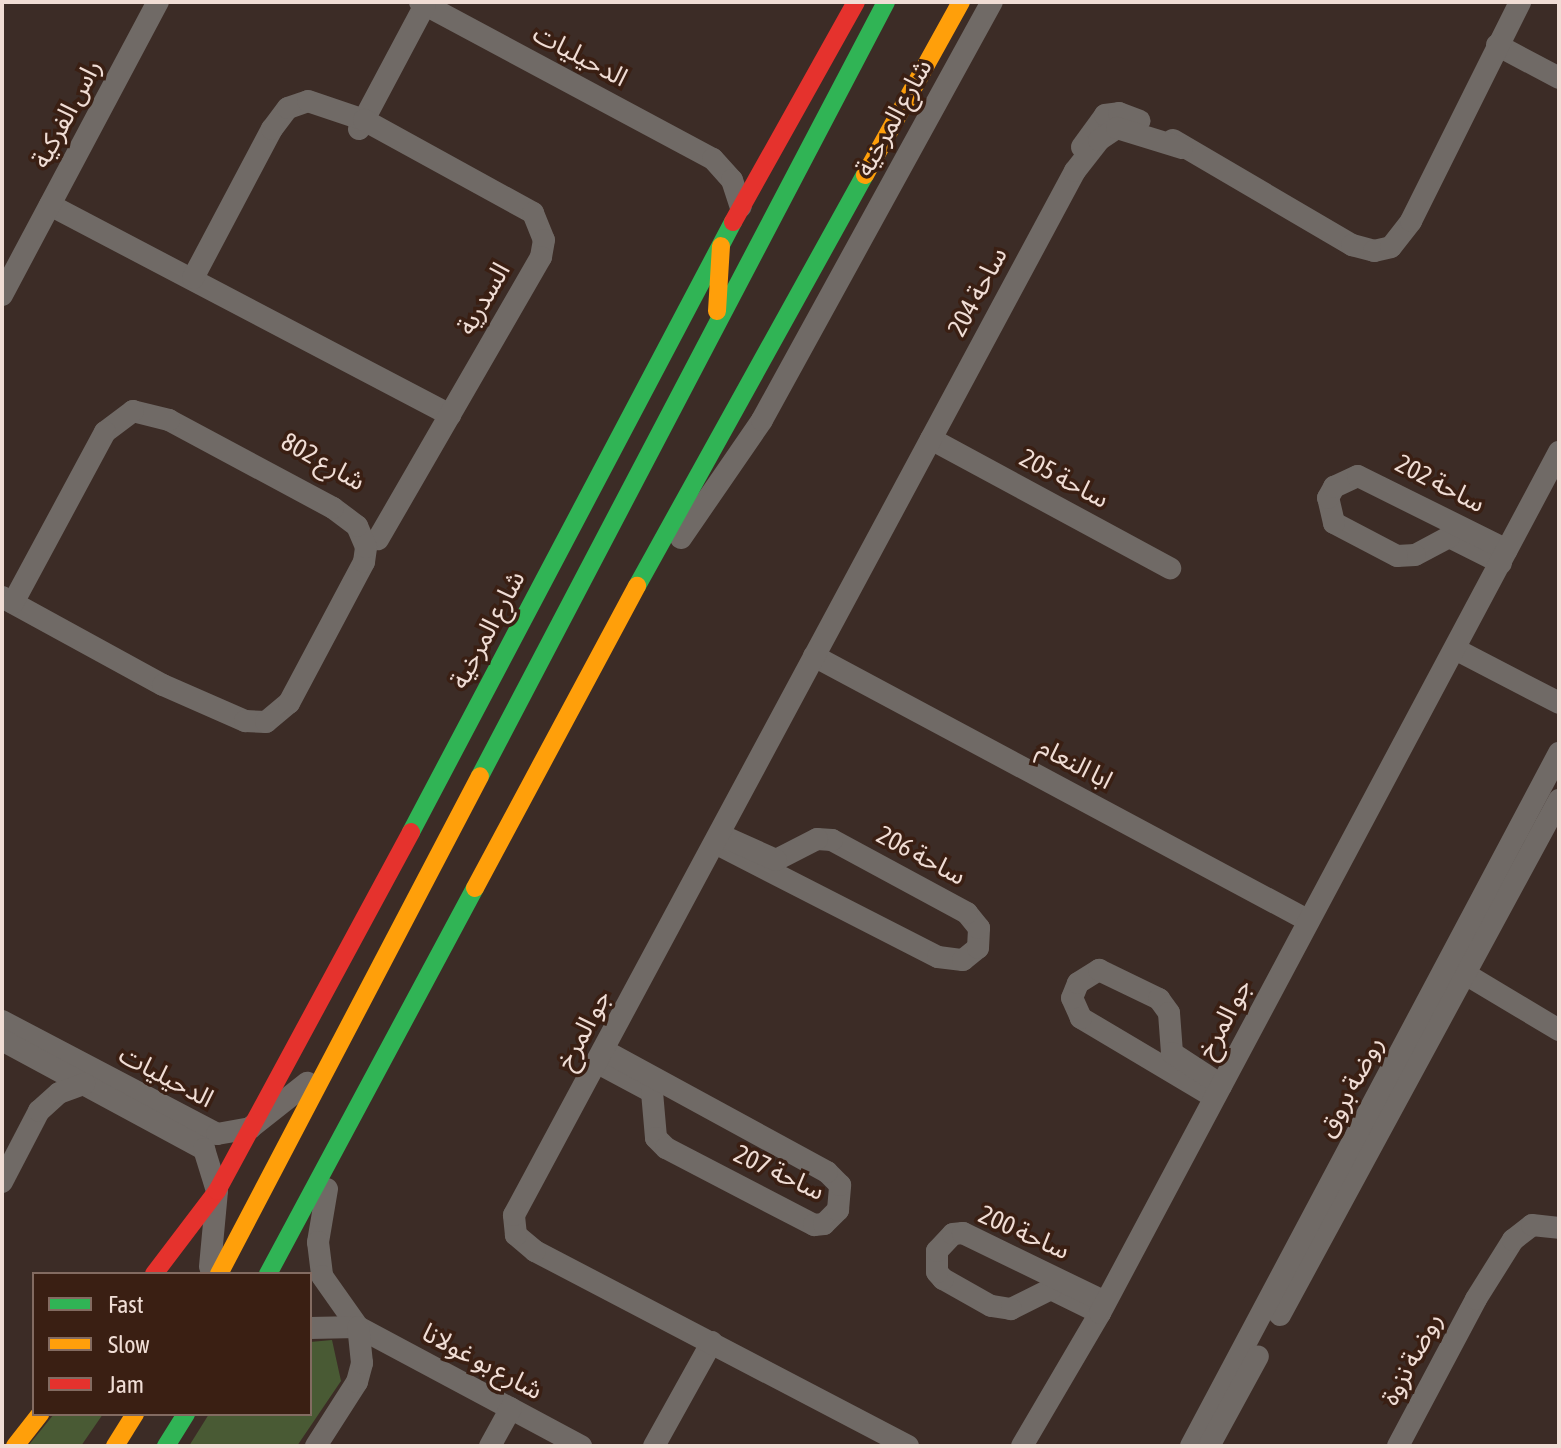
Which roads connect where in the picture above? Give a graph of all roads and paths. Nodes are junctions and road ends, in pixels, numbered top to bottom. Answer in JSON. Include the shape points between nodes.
{"nodes":[{"id":1,"x":158,"y":2,"type":"edge"},
{"id":2,"x":856,"y":2,"type":"edge"},
{"id":3,"x":886,"y":2,"type":"edge"},
{"id":4,"x":961,"y":2,"type":"edge"},
{"id":5,"x":992,"y":2,"type":"edge"},
{"id":6,"x":1520,"y":2,"type":"edge"},
{"id":7,"x":423,"y":4,"type":"edge"},
{"id":8,"x":1497,"y":45,"type":"junction"},
{"id":9,"x":1559,"y":78,"type":"edge"},
{"id":10,"x":362,"y":125,"type":"junction"},
{"id":11,"x":713,"y":159,"type":"junction"},
{"id":12,"x":766,"y":160,"type":"junction"},
{"id":13,"x":50,"y":205,"type":"junction"},
{"id":14,"x":741,"y":207,"type":"junction"},
{"id":15,"x":721,"y":246,"type":"junction"},
{"id":16,"x":197,"y":280,"type":"junction"},
{"id":17,"x":2,"y":295,"type":"edge"},
{"id":18,"x":716,"y":323,"type":"junction"},
{"id":19,"x":450,"y":415,"type":"junction"},
{"id":20,"x":931,"y":439,"type":"junction"},
{"id":21,"x":1559,"y":452,"type":"edge"},
{"id":22,"x":1427,"y":509,"type":"junction"},
{"id":23,"x":378,"y":539,"type":"junction"},
{"id":24,"x":1432,"y":543,"type":"junction"},
{"id":25,"x":1504,"y":556,"type":"junction"},
{"id":26,"x":1170,"y":568,"type":"dead end"},
{"id":27,"x":639,"y":583,"type":"junction"},
{"id":28,"x":6,"y":599,"type":"edge"},
{"id":29,"x":1455,"y":649,"type":"junction"},
{"id":30,"x":814,"y":656,"type":"junction"},
{"id":31,"x":163,"y":685,"type":"junction"},
{"id":32,"x":1559,"y":703,"type":"edge"},
{"id":33,"x":1559,"y":753,"type":"edge"},
{"id":34,"x":1559,"y":800,"type":"edge"},
{"id":35,"x":717,"y":839,"type":"junction"},
{"id":36,"x":799,"y":849,"type":"junction"},
{"id":37,"x":803,"y":889,"type":"junction"},
{"id":38,"x":1309,"y":921,"type":"junction"},
{"id":39,"x":1444,"y":970,"type":"junction"},
{"id":40,"x":1465,"y":980,"type":"junction"},
{"id":41,"x":2,"y":1021,"type":"edge"},
{"id":42,"x":1559,"y":1030,"type":"edge"},
{"id":43,"x":1169,"y":1035,"type":"junction"},
{"id":44,"x":2,"y":1040,"type":"edge"},
{"id":45,"x":1136,"y":1051,"type":"junction"},
{"id":46,"x":36,"y":1057,"type":"junction"},
{"id":47,"x":336,"y":1057,"type":"junction"},
{"id":48,"x":602,"y":1057,"type":"junction"},
{"id":49,"x":84,"y":1084,"type":"junction"},
{"id":50,"x":1217,"y":1091,"type":"junction"},
{"id":51,"x":687,"y":1096,"type":"junction"},
{"id":52,"x":39,"y":1111,"type":"junction"},
{"id":53,"x":655,"y":1115,"type":"junction"},
{"id":54,"x":250,"y":1128,"type":"junction"},
{"id":55,"x":333,"y":1160,"type":"junction"},
{"id":56,"x":2,"y":1182,"type":"edge"},
{"id":57,"x":217,"y":1191,"type":"junction"},
{"id":58,"x":1559,"y":1225,"type":"edge"},
{"id":59,"x":1026,"y":1262,"type":"junction"},
{"id":60,"x":156,"y":1272,"type":"edge"},
{"id":61,"x":208,"y":1272,"type":"edge"},
{"id":62,"x":220,"y":1272,"type":"edge"},
{"id":63,"x":269,"y":1272,"type":"edge"},
{"id":64,"x":1030,"y":1298,"type":"junction"},
{"id":65,"x":1102,"y":1307,"type":"junction"},
{"id":66,"x":358,"y":1327,"type":"junction"},
{"id":67,"x":312,"y":1328,"type":"edge"},
{"id":68,"x":712,"y":1342,"type":"junction"},
{"id":69,"x":511,"y":1408,"type":"junction"},
{"id":70,"x":1044,"y":1415,"type":"junction"},
{"id":71,"x":38,"y":1416,"type":"edge"},
{"id":72,"x":134,"y":1416,"type":"edge"},
{"id":73,"x":185,"y":1416,"type":"edge"},
{"id":74,"x":15,"y":1446,"type":"edge"},
{"id":75,"x":115,"y":1446,"type":"edge"},
{"id":76,"x":166,"y":1446,"type":"edge"},
{"id":77,"x":316,"y":1446,"type":"edge"},
{"id":78,"x":490,"y":1446,"type":"edge"},
{"id":79,"x":581,"y":1446,"type":"edge"},
{"id":80,"x":654,"y":1446,"type":"edge"},
{"id":81,"x":908,"y":1446,"type":"edge"},
{"id":82,"x":1022,"y":1446,"type":"edge"},
{"id":83,"x":1033,"y":1446,"type":"edge"},
{"id":84,"x":1191,"y":1446,"type":"edge"},
{"id":85,"x":1209,"y":1446,"type":"edge"},
{"id":86,"x":1398,"y":1446,"type":"edge"}],
"edges":[{"from":1,"to":13,"type":"street","name":"راس الفركية"},
{"from":2,"to":12,"type":"main road","name":"شارع المرخية"},
{"from":3,"to":18,"type":"main road"},
{"from":4,"to":27,"type":"main road","name":"شارع المرخية"},
{"from":5,"to":27,"type":"street","name":"شارع المرخية","via":[[762,420],[703,511]]},
{"from":6,"to":8,"type":"street","name":"ساحة 204"},
{"from":7,"to":10,"type":"street"},
{"from":7,"to":11,"type":"street","name":"الدحيليات"},
{"from":8,"to":9,"type":"street"},
{"from":8,"to":20,"type":"street","name":"ساحة 204","via":[[1411,221],[1391,247],[1362,249],[1182,148],[1117,128],[1099,140],[1075,171]]},
{"from":10,"to":16,"type":"street","name":"السدرية","via":[[321,112],[287,124]]},
{"from":10,"to":19,"type":"street","name":"السدرية","via":[[508,211],[528,232],[528,253]]},
{"from":11,"to":12,"type":"street","name":"الدحيليات"},
{"from":11,"to":14,"type":"street","name":"الدحيليات","via":[[732,180]]},
{"from":12,"to":14,"type":"main road","name":"شارع المرخية"},
{"from":13,"to":16,"type":"street"},
{"from":13,"to":17,"type":"street","name":"راس الفركية"},
{"from":14,"to":15,"type":"main road","name":"شارع المرخية"},
{"from":15,"to":18,"type":"main road"},
{"from":15,"to":54,"type":"main road","name":"شارع المرخية"},
{"from":16,"to":19,"type":"street"},
{"from":18,"to":47,"type":"main road"},
{"from":19,"to":23,"type":"street","name":"السدرية"},
{"from":20,"to":26,"type":"street","name":"ساحة 205"},
{"from":20,"to":30,"type":"street","name":"جو المرخ"},
{"from":21,"to":25,"type":"street","name":"جو المرخ"},
{"from":22,"to":24,"type":"street"},
{"from":22,"to":24,"type":"street","name":"ساحة 202","via":[[1358,476],[1334,487],[1328,498],[1334,523],[1397,556],[1415,555]]},
{"from":22,"to":25,"type":"street","name":"ساحة 202"},
{"from":23,"to":28,"type":"street","name":"شارع 802","via":[[363,518],[338,501],[164,407],[133,401],[117,406],[98,426]]},
{"from":23,"to":31,"type":"street","name":"شارع 802","via":[[374,565],[298,710],[282,729],[259,736],[241,732],[181,702]]},
{"from":24,"to":25,"type":"street","name":"ساحة 202","via":[[1449,537]]},
{"from":25,"to":29,"type":"street","name":"جو المرخ"},
{"from":27,"to":55,"type":"main road","name":"شارع المرخية"},
{"from":28,"to":31,"type":"street","name":"شارع 802"},
{"from":28,"to":31,"type":"street","name":"شارع 802","via":[[105,432],[133,411],[169,420],[357,526],[366,547],[364,562],[282,712],[266,722],[245,721]]},
{"from":29,"to":32,"type":"street"},
{"from":29,"to":38,"type":"street","name":"جو المرخ"},
{"from":30,"to":35,"type":"street","name":"جو المرخ"},
{"from":30,"to":38,"type":"street","name":"ابا النعام"},
{"from":33,"to":39,"type":"street","name":"روضة بروق"},
{"from":34,"to":40,"type":"street","name":"روضة بروق"},
{"from":35,"to":36,"type":"street","name":"ساحة 206","via":[[768,860],[783,859]]},
{"from":35,"to":37,"type":"street","name":"ساحة 206"},
{"from":35,"to":48,"type":"street","name":"جو المرخ"},
{"from":36,"to":37,"type":"street","via":[[796,870]]},
{"from":36,"to":37,"type":"street","name":"ساحة 206","via":[[817,839],[832,840],[967,913],[979,928],[978,948],[963,960],[947,961]]},
{"from":38,"to":50,"type":"street","name":"جو المرخ"},
{"from":39,"to":40,"type":"street"},
{"from":39,"to":84,"type":"street","name":"روضة بروق"},
{"from":40,"to":42,"type":"street"},
{"from":40,"to":85,"type":"street","name":"روضة بروق"},
{"from":41,"to":54,"type":"street","name":"الدحيليات","via":[[203,1130],[228,1136]]},
{"from":43,"to":45,"type":"street","via":[[1154,1047]]},
{"from":43,"to":45,"type":"street","via":[[1169,1013],[1159,999],[1106,972],[1083,976],[1072,998],[1075,1011]]},
{"from":43,"to":50,"type":"street","via":[[1177,1060]]},
{"from":44,"to":46,"type":"street","name":"الدحيليات"},
{"from":45,"to":50,"type":"street"},
{"from":46,"to":49,"type":"street","name":"الدحيليات"},
{"from":46,"to":52,"type":"street","via":[[43,1084]]},
{"from":47,"to":54,"type":"street"},
{"from":47,"to":62,"type":"main road"},
{"from":48,"to":51,"type":"street","name":"ساحة 207"},
{"from":48,"to":53,"type":"street","name":"ساحة 207","via":[[648,1088]]},
{"from":48,"to":68,"type":"street","name":"جو المرخ","via":[[528,1207],[530,1227],[543,1251]]},
{"from":49,"to":52,"type":"street","via":[[59,1093]]},
{"from":49,"to":57,"type":"street","name":"الدحيليات","via":[[204,1149]]},
{"from":50,"to":65,"type":"street","name":"جو المرخ"},
{"from":51,"to":53,"type":"street","via":[[669,1101]]},
{"from":51,"to":53,"type":"street","name":"ساحة 207","via":[[836,1178],[843,1195],[832,1218],[824,1224],[804,1221],[666,1148],[656,1138]]},
{"from":52,"to":56,"type":"street"},
{"from":54,"to":57,"type":"main road","name":"شارع المرخية"},
{"from":55,"to":63,"type":"main road","name":"شارع المرخية"},
{"from":55,"to":66,"type":"street","name":"شارع بو غولانا","via":[[318,1242],[322,1276]]},
{"from":57,"to":60,"type":"main road","name":"شارع المرخية"},
{"from":57,"to":61,"type":"street","name":"الدحيليات"},
{"from":58,"to":86,"type":"street","name":"روضة نزوة","via":[[1538,1213],[1519,1217],[1479,1282],[1476,1299]]},
{"from":59,"to":64,"type":"street"},
{"from":59,"to":64,"type":"street","name":"ساحة 200","via":[[963,1233],[944,1241],[935,1263],[943,1279],[991,1306],[1011,1309]]},
{"from":59,"to":65,"type":"street","name":"ساحة 200"},
{"from":64,"to":65,"type":"street","name":"ساحة 200","via":[[1059,1290]]},
{"from":65,"to":70,"type":"street","name":"جو المرخ"},
{"from":66,"to":67,"type":"street","name":"شارع بو غولانا"},
{"from":66,"to":69,"type":"street","name":"شارع بو غولانا"},
{"from":66,"to":77,"type":"street","via":[[362,1363],[357,1382]]},
{"from":68,"to":80,"type":"street"},
{"from":68,"to":81,"type":"street","name":"جو المرخ"},
{"from":69,"to":78,"type":"street"},
{"from":69,"to":79,"type":"street","name":"شارع بو غولانا"},
{"from":70,"to":82,"type":"street","name":"جو المرخ"},
{"from":70,"to":83,"type":"street","name":"جو المرخ"},
{"from":71,"to":74,"type":"main road"},
{"from":72,"to":75,"type":"main road"},
{"from":73,"to":76,"type":"main road"}]}
